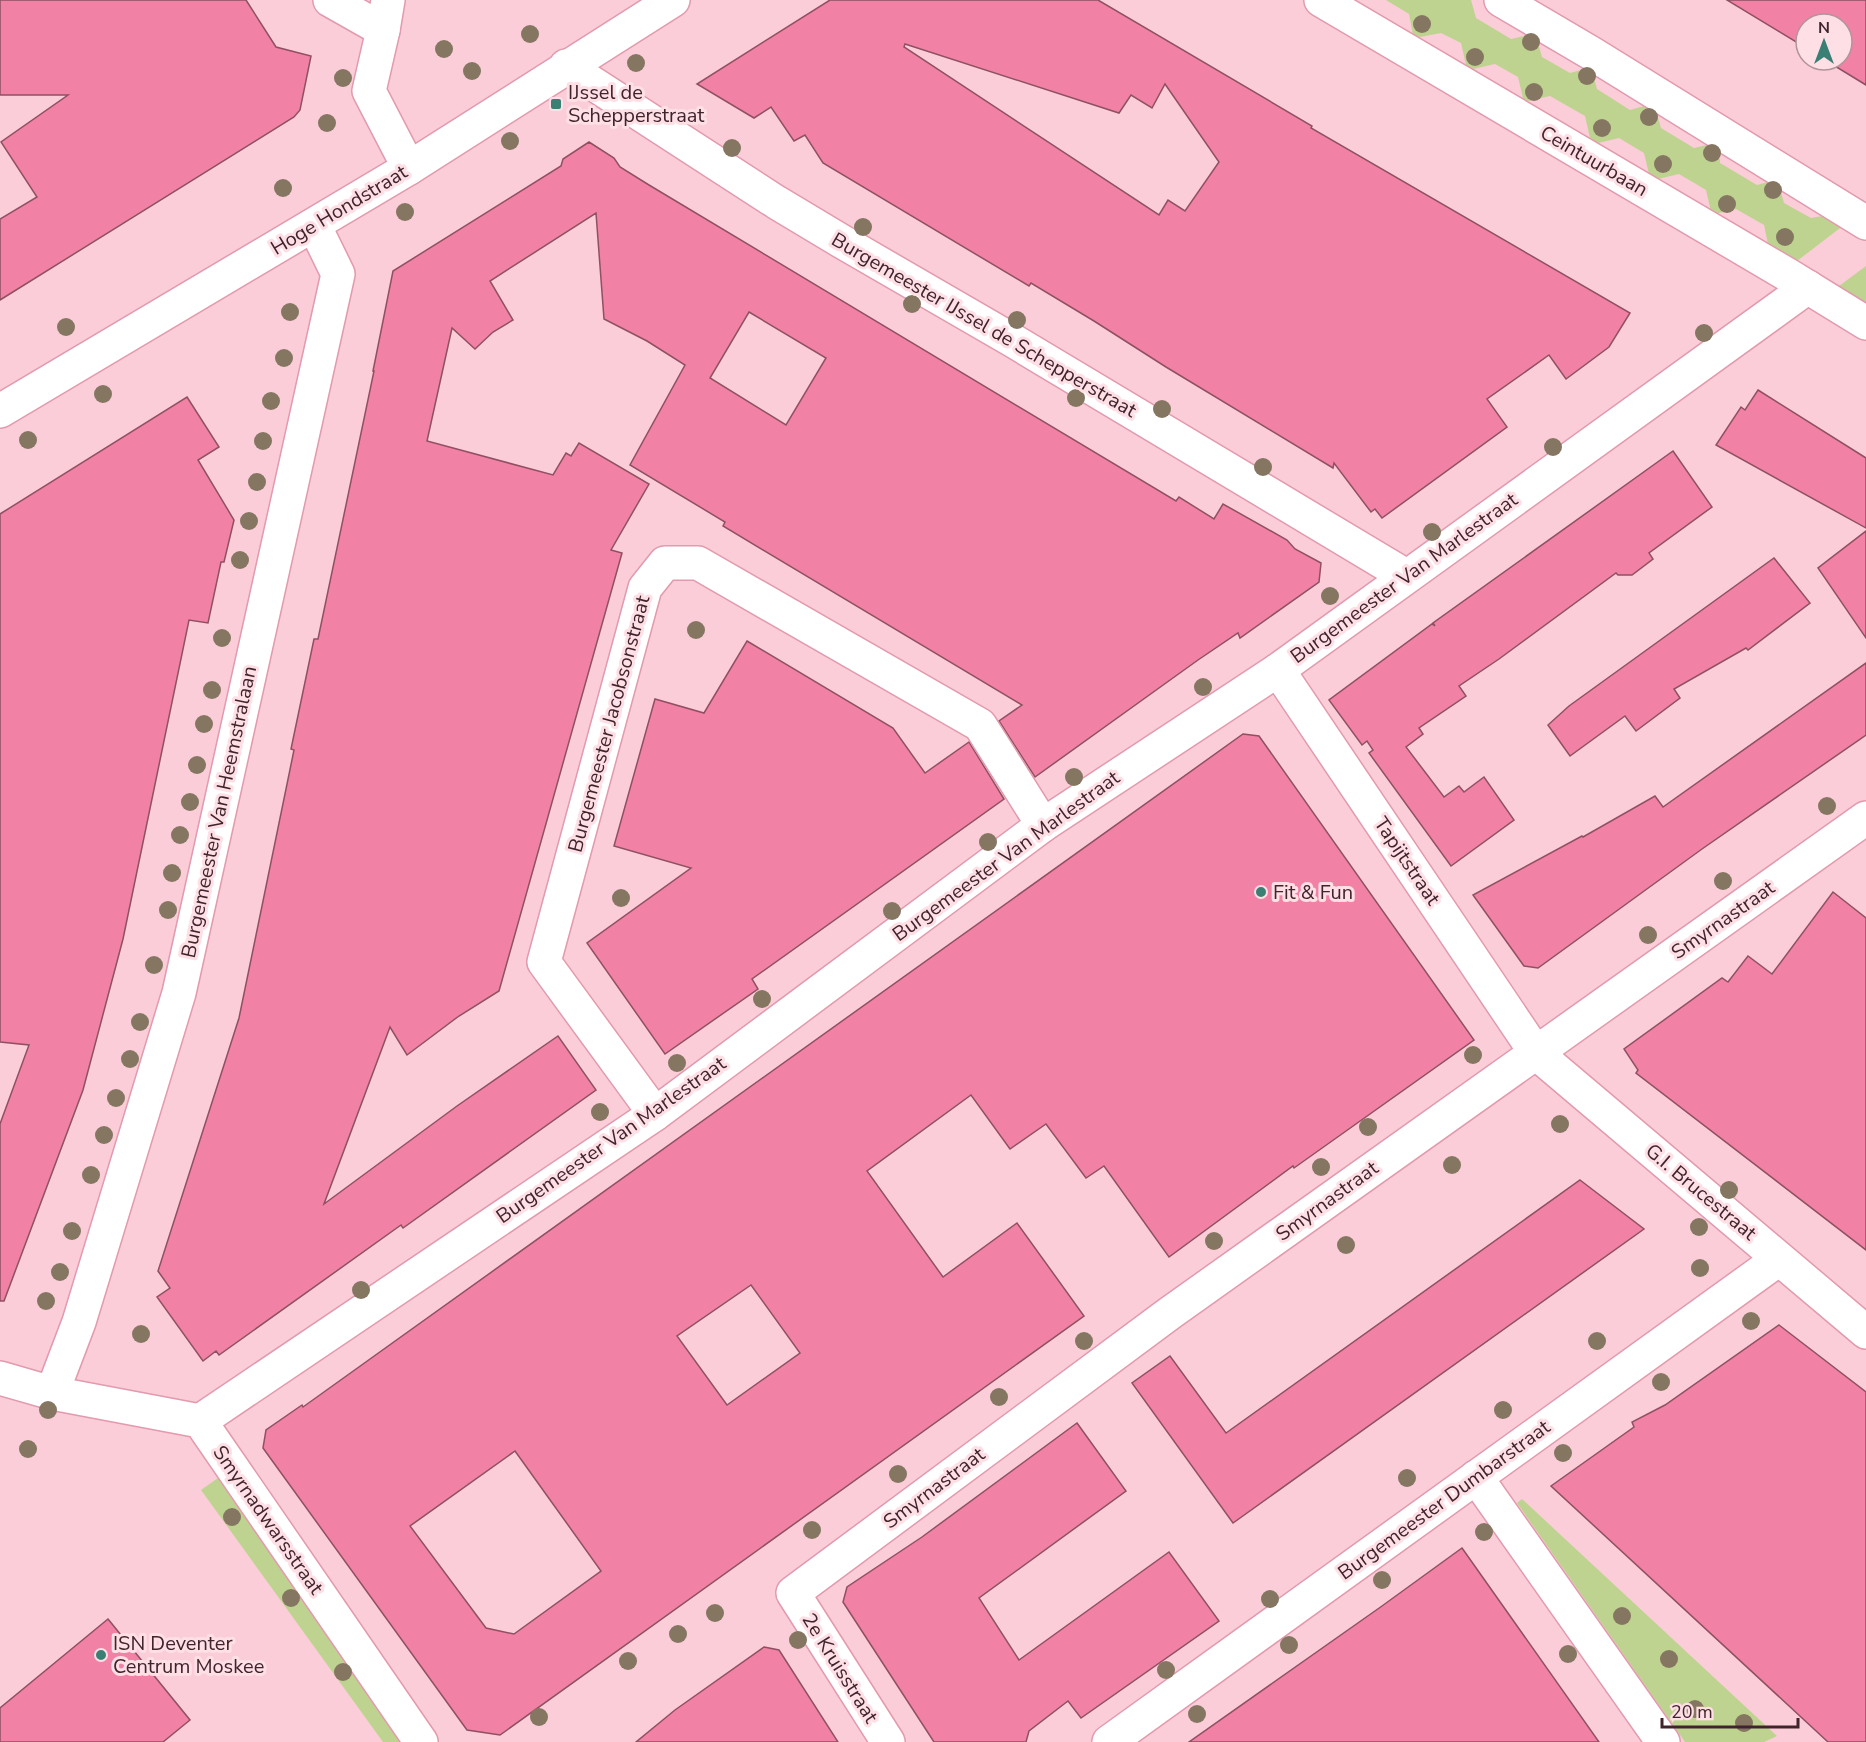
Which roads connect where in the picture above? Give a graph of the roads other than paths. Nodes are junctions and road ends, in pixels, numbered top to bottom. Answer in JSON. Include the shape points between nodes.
{"nodes":[{"id":1,"x":330,"y":0,"type":"edge"},
{"id":2,"x":673,"y":0,"type":"edge"},
{"id":3,"x":1321,"y":0,"type":"edge"},
{"id":4,"x":1501,"y":0,"type":"edge"},
{"id":5,"x":386,"y":15,"type":"edge"},
{"id":6,"x":566,"y":66,"type":"junction"},
{"id":7,"x":409,"y":168,"type":"junction"},
{"id":8,"x":1866,"y":223,"type":"edge"},
{"id":9,"x":314,"y":225,"type":"junction"},
{"id":10,"x":1808,"y":287,"type":"junction"},
{"id":11,"x":1866,"y":323,"type":"edge"},
{"id":12,"x":0,"y":411,"type":"edge"},
{"id":13,"x":1406,"y":576,"type":"junction"},
{"id":14,"x":1278,"y":670,"type":"junction"},
{"id":15,"x":1043,"y":825,"type":"junction"},
{"id":16,"x":1863,"y":825,"type":"edge"},
{"id":17,"x":1536,"y":1053,"type":"junction"},
{"id":18,"x":655,"y":1114,"type":"junction"},
{"id":19,"x":1779,"y":1259,"type":"junction"},
{"id":20,"x":1866,"y":1332,"type":"edge"},
{"id":21,"x":0,"y":1378,"type":"edge"},
{"id":22,"x":52,"y":1393,"type":"junction"},
{"id":23,"x":200,"y":1421,"type":"junction"},
{"id":24,"x":1476,"y":1477,"type":"junction"},
{"id":25,"x":793,"y":1593,"type":"joint"},
{"id":26,"x":421,"y":1742,"type":"edge"},
{"id":27,"x":888,"y":1742,"type":"edge"},
{"id":28,"x":1109,"y":1742,"type":"edge"},
{"id":29,"x":1663,"y":1742,"type":"edge"}],
"edges":[{"from":1,"to":5,"type":"street"},
{"from":2,"to":6,"type":"street","name":"Hoge Hondstraat"},
{"from":3,"to":10,"type":"street","name":"Ceintuurbaan"},
{"from":4,"to":8,"type":"street"},
{"from":5,"to":7,"type":"street","via":[[369,91]]},
{"from":6,"to":7,"type":"street","name":"Hoge Hondstraat"},
{"from":6,"to":13,"type":"street","name":"Burgemeester IJssel de Schepperstraat","via":[[841,241]]},
{"from":7,"to":9,"type":"street","name":"Hoge Hondstraat"},
{"from":9,"to":12,"type":"street","name":"Hoge Hondstraat"},
{"from":9,"to":22,"type":"street","name":"Burgemeester Van Heemstralaan","via":[[338,274],[179,993],[79,1322]]},
{"from":10,"to":11,"type":"street","name":"Ceintuurbaan"},
{"from":10,"to":13,"type":"street","name":"Burgemeester Van Marlestraat"},
{"from":13,"to":14,"type":"street","name":"Burgemeester Van Marlestraat"},
{"from":14,"to":15,"type":"street","name":"Burgemeester Van Marlestraat"},
{"from":14,"to":17,"type":"street","name":"Tapijtstraat"},
{"from":15,"to":18,"type":"street","name":"Burgemeester Van Marlestraat"},
{"from":15,"to":18,"type":"street","name":"Burgemeester Jacobsonstraat","via":[[980,726],[698,563],[665,563],[645,588],[544,962]]},
{"from":16,"to":17,"type":"street","name":"Smyrnastraat"},
{"from":17,"to":19,"type":"street","name":"G.I. Brucestraat"},
{"from":17,"to":25,"type":"street","name":"Smyrnastraat","via":[[1170,1313]]},
{"from":18,"to":23,"type":"street","name":"Burgemeester Van Marlestraat"},
{"from":19,"to":20,"type":"street","name":"G.I. Brucestraat"},
{"from":19,"to":24,"type":"street","name":"Burgemeester Dumbarstraat"},
{"from":21,"to":22,"type":"street"},
{"from":22,"to":23,"type":"street"},
{"from":23,"to":26,"type":"street","name":"Smyrnadwarsstraat"},
{"from":24,"to":28,"type":"street","name":"Burgemeester Dumbarstraat"},
{"from":24,"to":29,"type":"street"},
{"from":25,"to":27,"type":"street","name":"2e Kruisstraat"}]}
